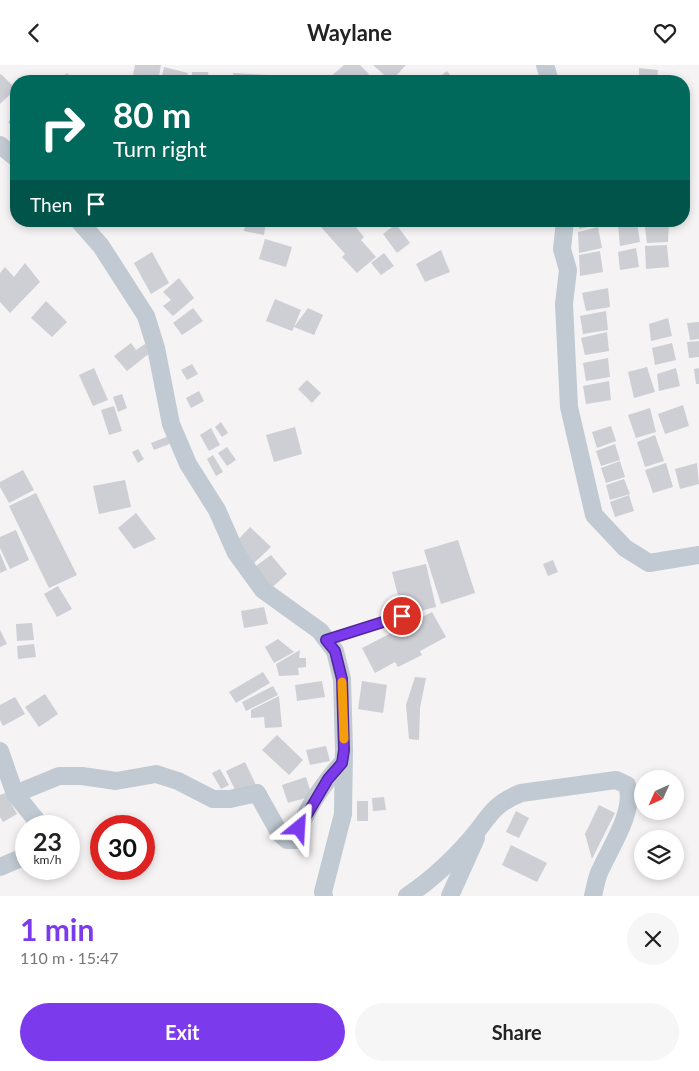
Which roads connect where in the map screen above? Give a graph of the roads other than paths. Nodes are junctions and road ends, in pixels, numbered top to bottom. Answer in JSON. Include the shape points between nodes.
{"nodes":[{"id":1,"x":0,"y":145,"type":"edge"},
{"id":2,"x":10,"y":153,"type":"edge"},
{"id":3,"x":84,"y":227,"type":"edge"},
{"id":4,"x":564,"y":227,"type":"edge"},
{"id":5,"x":699,"y":555,"type":"edge"},
{"id":6,"x":402,"y":616,"type":"dead end"},
{"id":7,"x":326,"y":640,"type":"junction"},
{"id":8,"x":0,"y":751,"type":"edge"},
{"id":9,"x":342,"y":763,"type":"junction"},
{"id":10,"x":15,"y":794,"type":"junction"},
{"id":11,"x":32,"y":815,"type":"edge"},
{"id":12,"x":484,"y":819,"type":"junction"},
{"id":13,"x":15,"y":861,"type":"edge"},
{"id":14,"x":0,"y":867,"type":"edge"},
{"id":15,"x":324,"y":896,"type":"edge"},
{"id":16,"x":407,"y":896,"type":"edge"},
{"id":17,"x":450,"y":896,"type":"edge"},
{"id":18,"x":593,"y":896,"type":"edge"}],
"edges":[{"from":1,"to":2,"type":"street"},
{"from":3,"to":7,"type":"street","via":[[101,246],[146,316],[156,347],[171,424],[188,464],[217,510],[236,553],[263,590],[320,631]]},
{"from":4,"to":5,"type":"street","via":[[562,249],[568,270],[564,304],[569,407],[594,515],[625,548],[649,563]]},
{"from":6,"to":7,"type":"lane"},
{"from":7,"to":9,"type":"street","via":[[335,651],[342,679]]},
{"from":8,"to":10,"type":"street"},
{"from":9,"to":10,"type":"street","via":[[310,805],[295,840],[287,840],[280,834],[257,793],[213,799],[156,774],[116,781],[60,776]]},
{"from":9,"to":15,"type":"street","via":[[343,814]]},
{"from":10,"to":11,"type":"street"},
{"from":12,"to":16,"type":"street","via":[[479,829],[439,870]]},
{"from":12,"to":17,"type":"street"},
{"from":12,"to":18,"type":"street","via":[[508,798],[521,793],[616,780],[627,785],[629,807],[597,876]]},
{"from":13,"to":14,"type":"street"}]}
